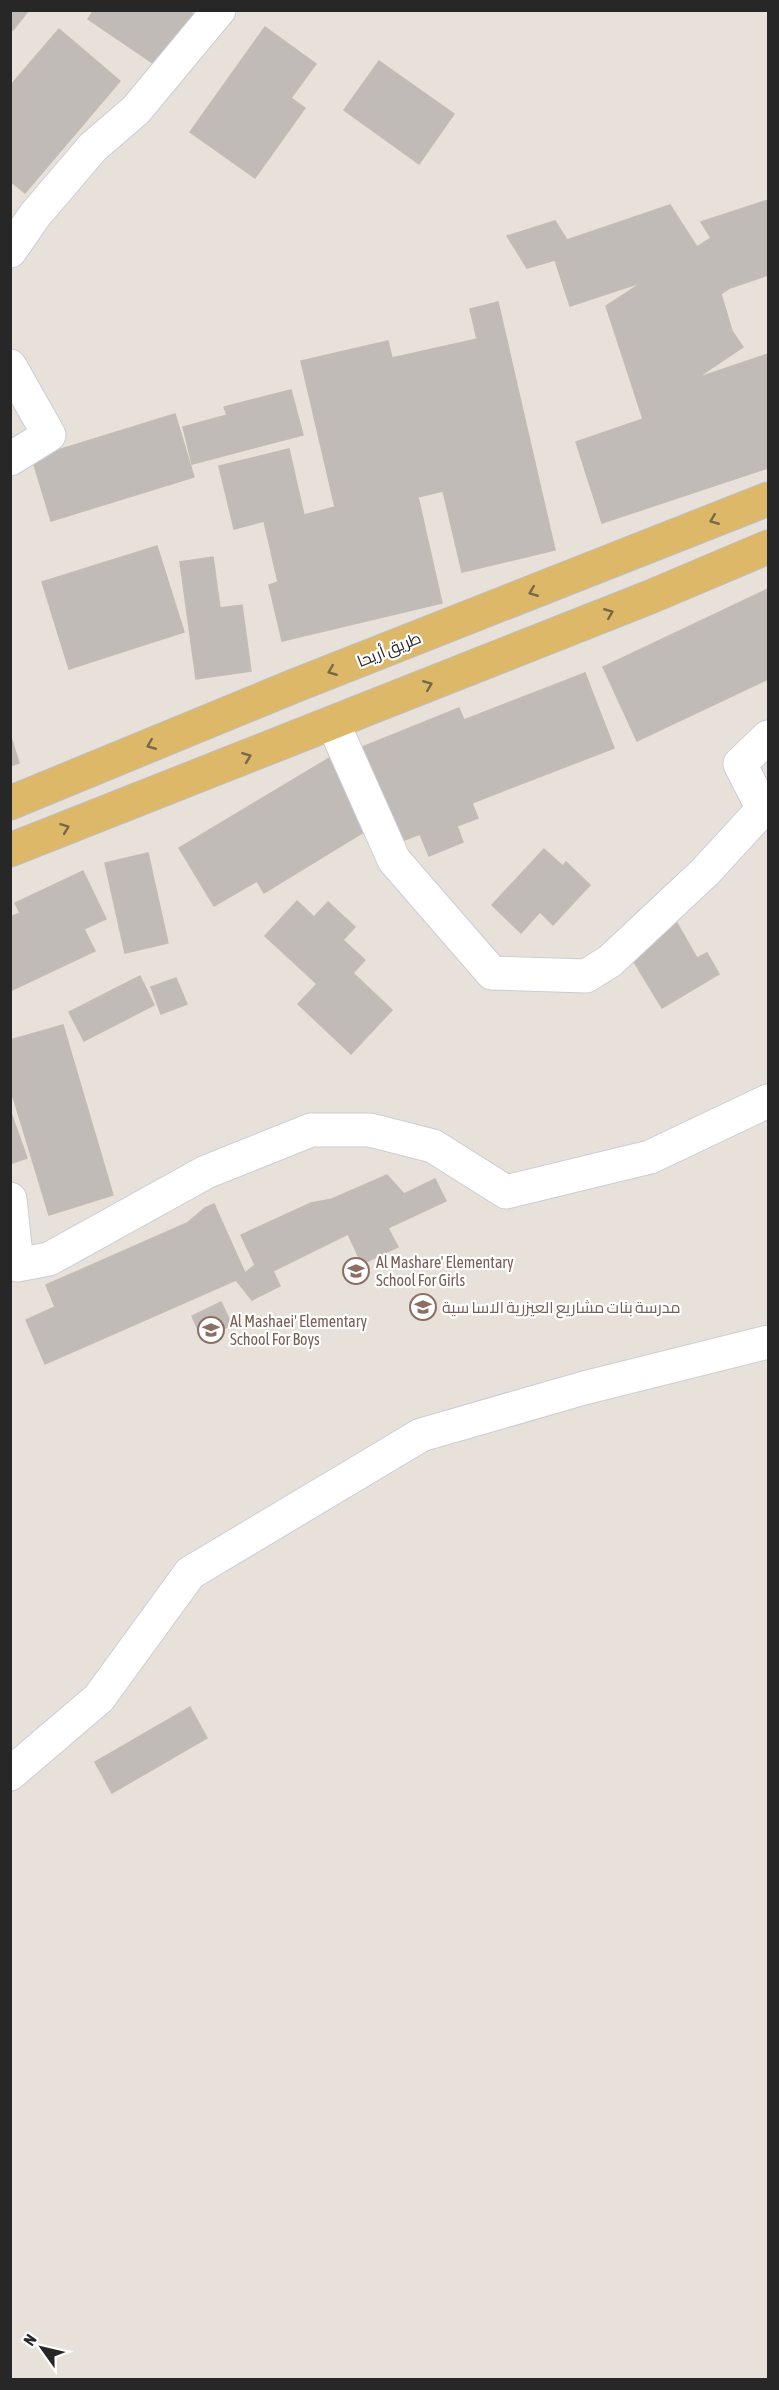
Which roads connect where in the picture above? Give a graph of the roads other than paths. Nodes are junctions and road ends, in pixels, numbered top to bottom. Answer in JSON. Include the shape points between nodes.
{"nodes":[{"id":1,"x":219,"y":10,"type":"edge"},
{"id":2,"x":10,"y":251,"type":"edge"},
{"id":3,"x":10,"y":366,"type":"edge"},
{"id":4,"x":10,"y":459,"type":"edge"},
{"id":5,"x":768,"y":499,"type":"edge"},
{"id":6,"x":768,"y":547,"type":"edge"},
{"id":7,"x":333,"y":723,"type":"junction"},
{"id":8,"x":768,"y":737,"type":"edge"},
{"id":9,"x":10,"y":803,"type":"edge"},
{"id":10,"x":10,"y":850,"type":"edge"},
{"id":11,"x":768,"y":1101,"type":"edge"},
{"id":12,"x":10,"y":1199,"type":"edge"},
{"id":13,"x":768,"y":1342,"type":"edge"},
{"id":14,"x":10,"y":1774,"type":"edge"}],
"edges":[{"from":1,"to":2,"type":"street","via":[[136,110],[93,147]]},
{"from":3,"to":4,"type":"street","via":[[49,435]]},
{"from":5,"to":9,"type":"main road","name":"طريق أريحا","one_way":true},
{"from":7,"to":6,"type":"main road","one_way":true},
{"from":7,"to":8,"type":"street","via":[[394,860],[492,973],[586,976],[610,961],[705,872],[763,809],[740,764]]},
{"from":10,"to":7,"type":"main road","one_way":true},
{"from":11,"to":12,"type":"street","via":[[650,1157],[506,1192],[433,1146],[370,1130],[311,1130],[206,1173],[49,1258],[17,1265]]},
{"from":13,"to":14,"type":"street","via":[[584,1388],[420,1435],[190,1573],[99,1698]]}]}
